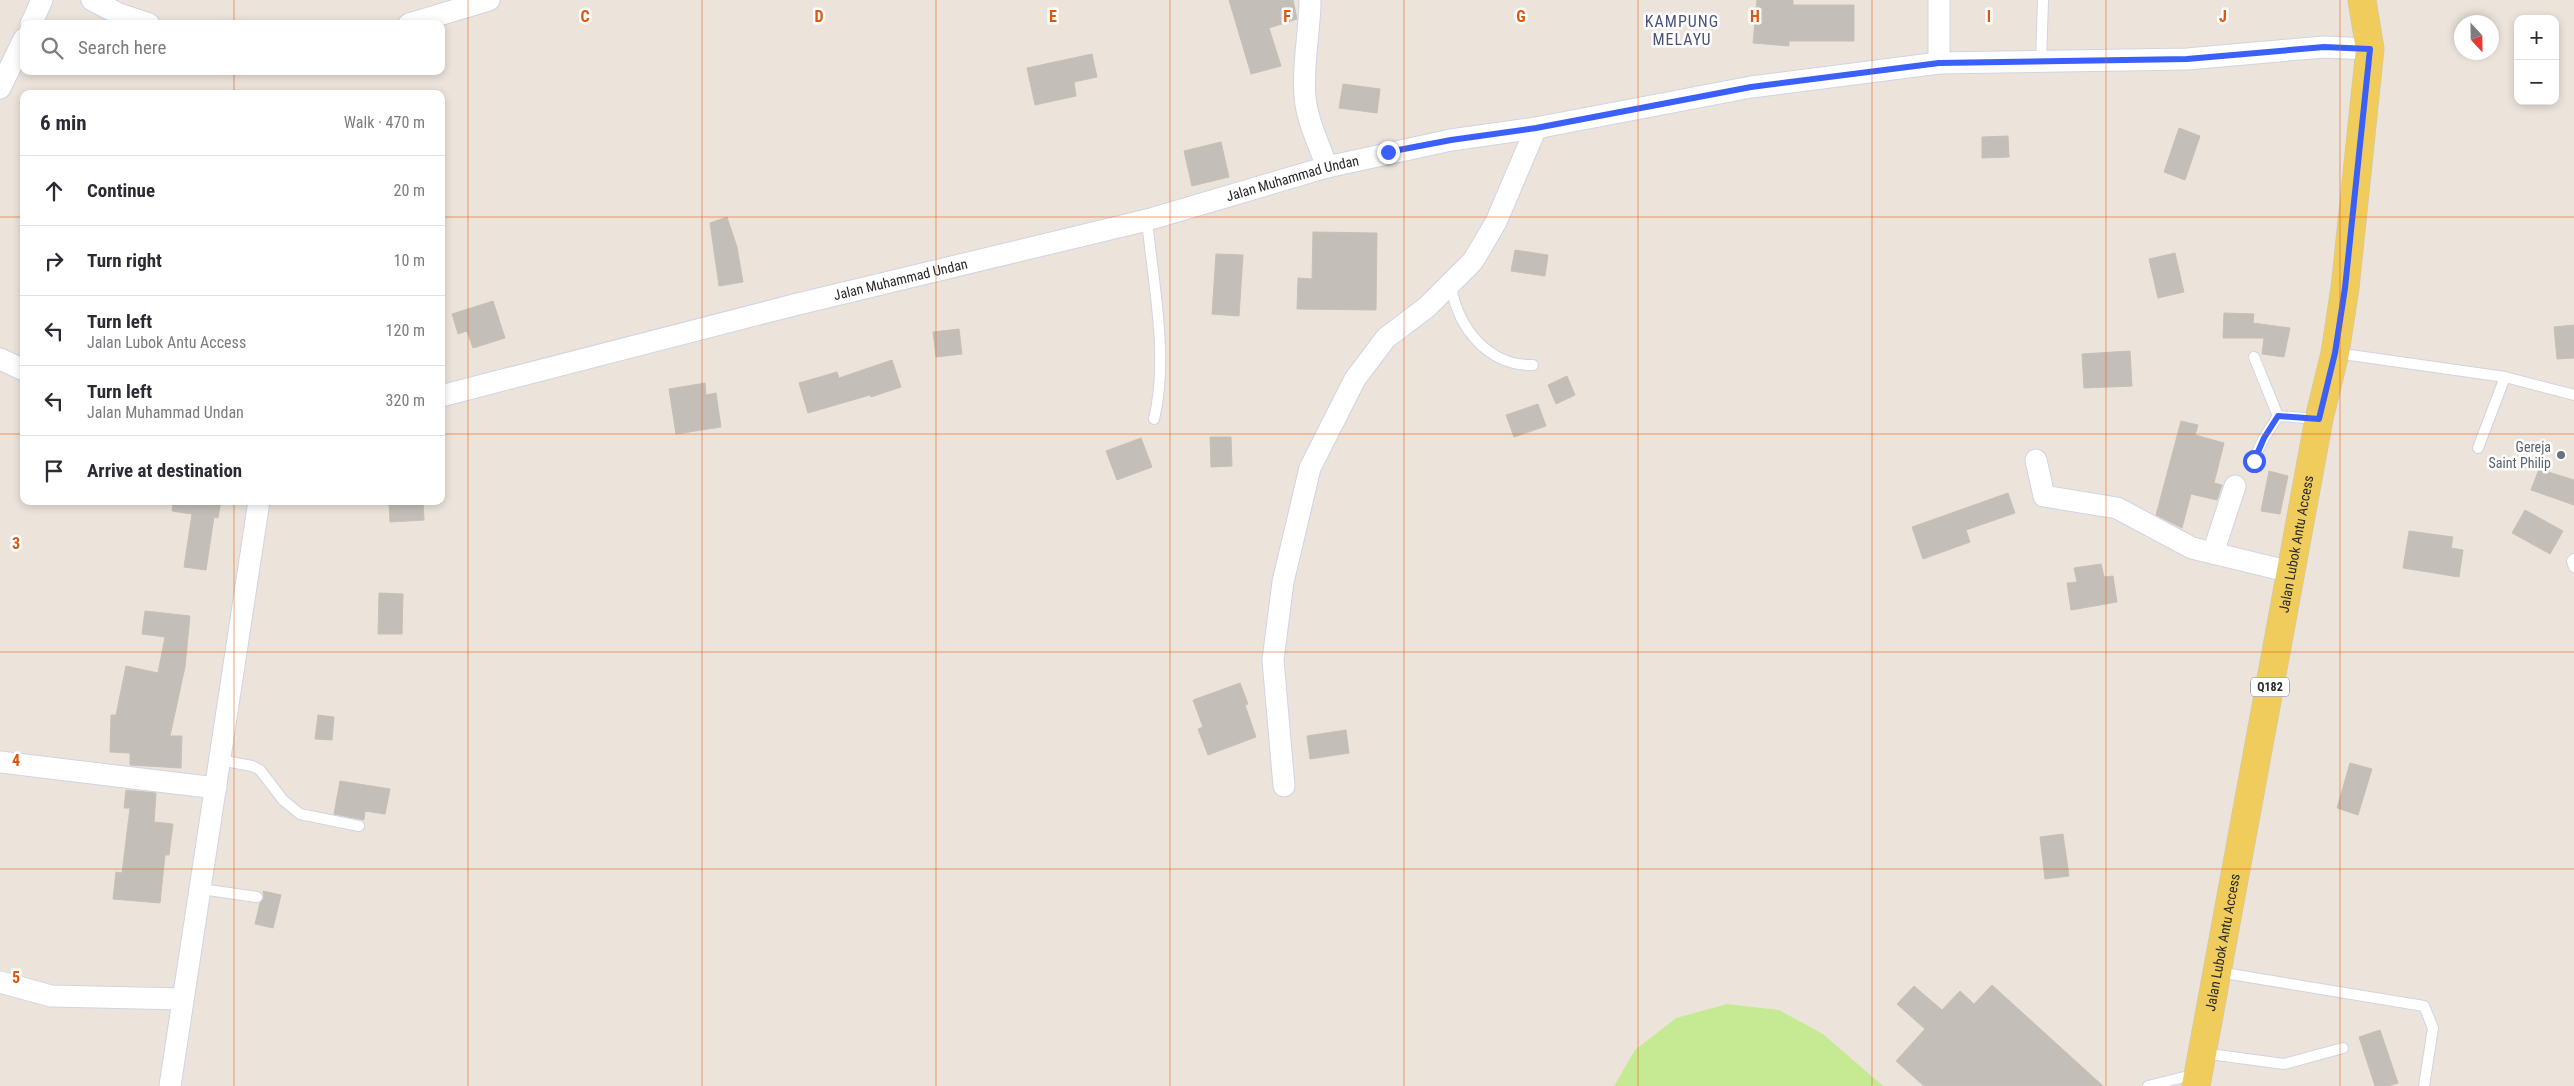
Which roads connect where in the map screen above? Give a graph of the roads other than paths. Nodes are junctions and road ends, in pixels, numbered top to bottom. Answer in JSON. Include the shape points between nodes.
{"nodes":[{"id":1,"x":42,"y":0,"type":"edge"},
{"id":2,"x":92,"y":0,"type":"edge"},
{"id":3,"x":489,"y":0,"type":"edge"},
{"id":4,"x":1310,"y":0,"type":"edge"},
{"id":5,"x":1939,"y":0,"type":"edge"},
{"id":6,"x":2043,"y":0,"type":"edge"},
{"id":7,"x":2362,"y":0,"type":"edge"},
{"id":8,"x":33,"y":20,"type":"edge"},
{"id":9,"x":137,"y":20,"type":"edge"},
{"id":10,"x":423,"y":20,"type":"edge"},
{"id":11,"x":20,"y":47,"type":"edge"},
{"id":12,"x":2370,"y":49,"type":"junction"},
{"id":13,"x":2041,"y":62,"type":"junction"},
{"id":14,"x":1939,"y":63,"type":"junction"},
{"id":15,"x":0,"y":87,"type":"edge"},
{"id":16,"x":1536,"y":128,"type":"junction"},
{"id":17,"x":1327,"y":167,"type":"junction"},
{"id":18,"x":1147,"y":220,"type":"junction"},
{"id":19,"x":1451,"y":286,"type":"junction"},
{"id":20,"x":2335,"y":353,"type":"junction"},
{"id":21,"x":2254,"y":356,"type":"dead end"},
{"id":22,"x":0,"y":359,"type":"edge"},
{"id":23,"x":1533,"y":366,"type":"dead end"},
{"id":24,"x":20,"y":368,"type":"edge"},
{"id":25,"x":2505,"y":377,"type":"junction"},
{"id":26,"x":445,"y":395,"type":"edge"},
{"id":27,"x":2574,"y":395,"type":"edge"},
{"id":28,"x":2278,"y":416,"type":"junction"},
{"id":29,"x":1154,"y":419,"type":"dead end"},
{"id":30,"x":2319,"y":419,"type":"junction"},
{"id":31,"x":2478,"y":448,"type":"dead end"},
{"id":32,"x":2036,"y":460,"type":"dead end"},
{"id":33,"x":2254,"y":461,"type":"dead end"},
{"id":34,"x":2235,"y":486,"type":"dead end"},
{"id":35,"x":259,"y":505,"type":"edge"},
{"id":36,"x":2213,"y":553,"type":"junction"},
{"id":37,"x":2574,"y":560,"type":"edge"},
{"id":38,"x":2574,"y":567,"type":"edge"},
{"id":39,"x":2291,"y":572,"type":"junction"},
{"id":40,"x":220,"y":760,"type":"junction"},
{"id":41,"x":0,"y":762,"type":"edge"},
{"id":42,"x":1284,"y":786,"type":"dead end"},
{"id":43,"x":216,"y":788,"type":"junction"},
{"id":44,"x":359,"y":826,"type":"dead end"},
{"id":45,"x":200,"y":889,"type":"junction"},
{"id":46,"x":257,"y":897,"type":"dead end"},
{"id":47,"x":2217,"y":972,"type":"junction"},
{"id":48,"x":0,"y":982,"type":"edge"},
{"id":49,"x":184,"y":999,"type":"junction"},
{"id":50,"x":2343,"y":1048,"type":"dead end"},
{"id":51,"x":2199,"y":1071,"type":"edge"},
{"id":52,"x":170,"y":1086,"type":"edge"},
{"id":53,"x":2148,"y":1086,"type":"edge"},
{"id":54,"x":2424,"y":1086,"type":"edge"}],
"edges":[{"from":1,"to":8,"type":"street"},
{"from":2,"to":9,"type":"street"},
{"from":3,"to":10,"type":"street"},
{"from":4,"to":17,"type":"street","via":[[1305,97]]},
{"from":5,"to":14,"type":"street"},
{"from":6,"to":13,"type":"lane"},
{"from":7,"to":12,"type":"main road","name":"Jalan Lubok Antu Access","number":"Q182"},
{"from":11,"to":15,"type":"street"},
{"from":12,"to":13,"type":"street","name":"Jalan Muhammad Undan","via":[[2324,47],[2187,59]]},
{"from":12,"to":20,"type":"main road","name":"Jalan Lubok Antu Access","number":"Q182"},
{"from":13,"to":14,"type":"street","name":"Jalan Muhammad Undan"},
{"from":14,"to":16,"type":"street","name":"Jalan Muhammad Undan","via":[[1751,87]]},
{"from":16,"to":17,"type":"street","name":"Jalan Muhammad Undan","via":[[1451,140]]},
{"from":16,"to":19,"type":"street","via":[[1496,222],[1473,261]]},
{"from":17,"to":18,"type":"street","name":"Jalan Muhammad Undan"},
{"from":18,"to":26,"type":"street","name":"Jalan Muhammad Undan","via":[[794,305]]},
{"from":18,"to":29,"type":"lane","via":[[1160,355]]},
{"from":19,"to":23,"type":"lane","via":[[1460,315],[1479,344],[1505,361]]},
{"from":19,"to":42,"type":"street","via":[[1386,338],[1355,379],[1310,468],[1283,582],[1273,660]]},
{"from":20,"to":25,"type":"lane"},
{"from":20,"to":30,"type":"main road","name":"Jalan Lubok Antu Access","number":"Q182"},
{"from":21,"to":28,"type":"lane"},
{"from":22,"to":24,"type":"street"},
{"from":25,"to":27,"type":"lane"},
{"from":25,"to":31,"type":"lane"},
{"from":28,"to":30,"type":"lane"},
{"from":28,"to":33,"type":"lane"},
{"from":30,"to":39,"type":"main road","name":"Jalan Lubok Antu Access","number":"Q182"},
{"from":32,"to":36,"type":"street","via":[[2044,496],[2117,508],[2192,548]]},
{"from":34,"to":36,"type":"street"},
{"from":35,"to":40,"type":"street"},
{"from":36,"to":39,"type":"street"},
{"from":37,"to":38,"type":"lane"},
{"from":39,"to":47,"type":"main road","name":"Jalan Lubok Antu Access","number":"Q182"},
{"from":40,"to":43,"type":"street"},
{"from":40,"to":44,"type":"lane","via":[[260,770],[282,800],[300,814]]},
{"from":41,"to":43,"type":"street"},
{"from":43,"to":45,"type":"street"},
{"from":45,"to":46,"type":"lane"},
{"from":45,"to":49,"type":"street"},
{"from":47,"to":51,"type":"main road","name":"Jalan Lubok Antu Access","number":"Q182"},
{"from":47,"to":54,"type":"lane","via":[[2424,1006],[2433,1028]]},
{"from":48,"to":49,"type":"street","via":[[51,996]]},
{"from":49,"to":52,"type":"street"},
{"from":50,"to":51,"type":"lane","via":[[2284,1064]]},
{"from":51,"to":53,"type":"lane"}]}
